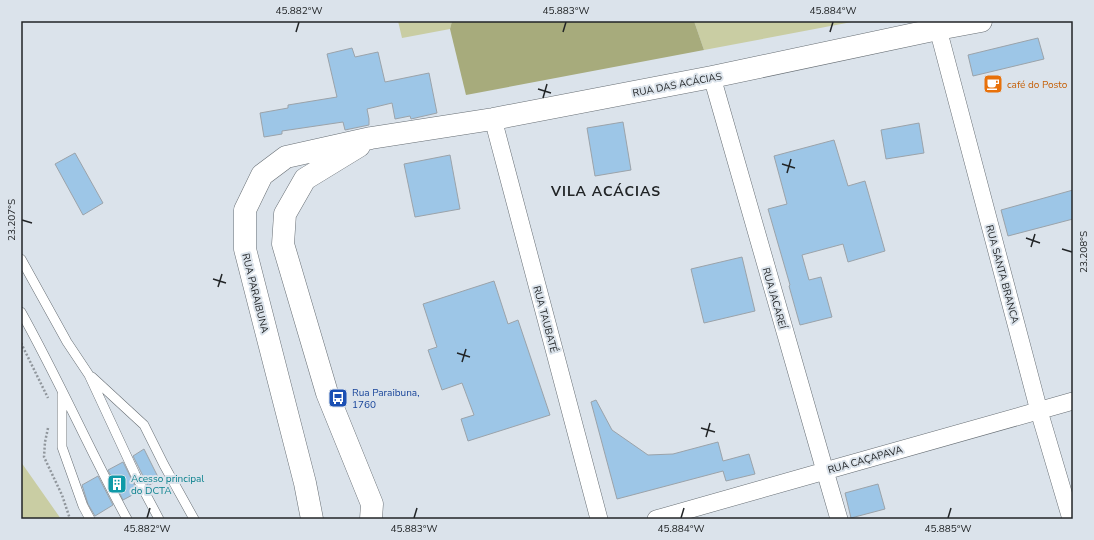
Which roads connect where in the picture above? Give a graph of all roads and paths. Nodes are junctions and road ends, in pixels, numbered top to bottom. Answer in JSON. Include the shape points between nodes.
{"nodes":[{"id":1,"x":981,"y":21,"type":"edge"},
{"id":2,"x":938,"y":29,"type":"junction"},
{"id":3,"x":712,"y":77,"type":"junction"},
{"id":4,"x":494,"y":120,"type":"junction"},
{"id":5,"x":372,"y":138,"type":"junction"},
{"id":6,"x":21,"y":259,"type":"edge"},
{"id":7,"x":21,"y":312,"type":"edge"},
{"id":8,"x":21,"y":343,"type":"edge"},
{"id":9,"x":23,"y":350,"type":"edge"},
{"id":10,"x":89,"y":375,"type":"junction"},
{"id":11,"x":62,"y":391,"type":"junction"},
{"id":12,"x":50,"y":401,"type":"dead end"},
{"id":13,"x":1073,"y":401,"type":"edge"},
{"id":14,"x":1039,"y":411,"type":"junction"},
{"id":15,"x":50,"y":421,"type":"dead end"},
{"id":16,"x":825,"y":471,"type":"junction"},
{"id":17,"x":374,"y":514,"type":"edge"},
{"id":18,"x":70,"y":519,"type":"edge"},
{"id":19,"x":90,"y":519,"type":"edge"},
{"id":20,"x":127,"y":519,"type":"edge"},
{"id":21,"x":159,"y":519,"type":"edge"},
{"id":22,"x":194,"y":519,"type":"edge"},
{"id":23,"x":312,"y":519,"type":"edge"},
{"id":24,"x":599,"y":519,"type":"edge"},
{"id":25,"x":656,"y":519,"type":"edge"},
{"id":26,"x":839,"y":519,"type":"edge"},
{"id":27,"x":1071,"y":519,"type":"edge"}],
"edges":[{"from":1,"to":2,"type":"main road","name":"RUA DAS ACÁCIAS"},
{"from":2,"to":3,"type":"main road","name":"RUA DAS ACÁCIAS"},
{"from":2,"to":14,"type":"street","name":"RUA SANTA BRANCA"},
{"from":3,"to":4,"type":"main road","name":"RUA DAS ACÁCIAS"},
{"from":3,"to":16,"type":"street","name":"RUA JACAREÍ"},
{"from":4,"to":5,"type":"main road","name":"RUA DAS ACÁCIAS"},
{"from":4,"to":24,"type":"street","name":"RUA TAUBATÉ"},
{"from":5,"to":17,"type":"main road","via":[[305,179],[285,214],[283,244],[327,393]]},
{"from":5,"to":23,"type":"main road","name":"RUA PARAIBUNA","via":[[286,156],[262,175],[245,210],[245,249]]},
{"from":6,"to":10,"type":"lane","via":[[67,342]]},
{"from":7,"to":11,"type":"lane"},
{"from":8,"to":9,"type":"path"},
{"from":9,"to":12,"type":"path"},
{"from":10,"to":21,"type":"lane"},
{"from":10,"to":22,"type":"lane","via":[[144,425]]},
{"from":11,"to":19,"type":"lane","via":[[62,447]]},
{"from":11,"to":20,"type":"lane"},
{"from":13,"to":14,"type":"street","name":"RUA CAÇAPAVA"},
{"from":14,"to":16,"type":"street","name":"RUA CAÇAPAVA"},
{"from":14,"to":27,"type":"street","name":"RUA SANTA BRANCA"},
{"from":15,"to":18,"type":"path","via":[[44,457]]},
{"from":16,"to":25,"type":"street","name":"RUA CAÇAPAVA"},
{"from":16,"to":26,"type":"street","name":"RUA JACAREÍ"}]}
